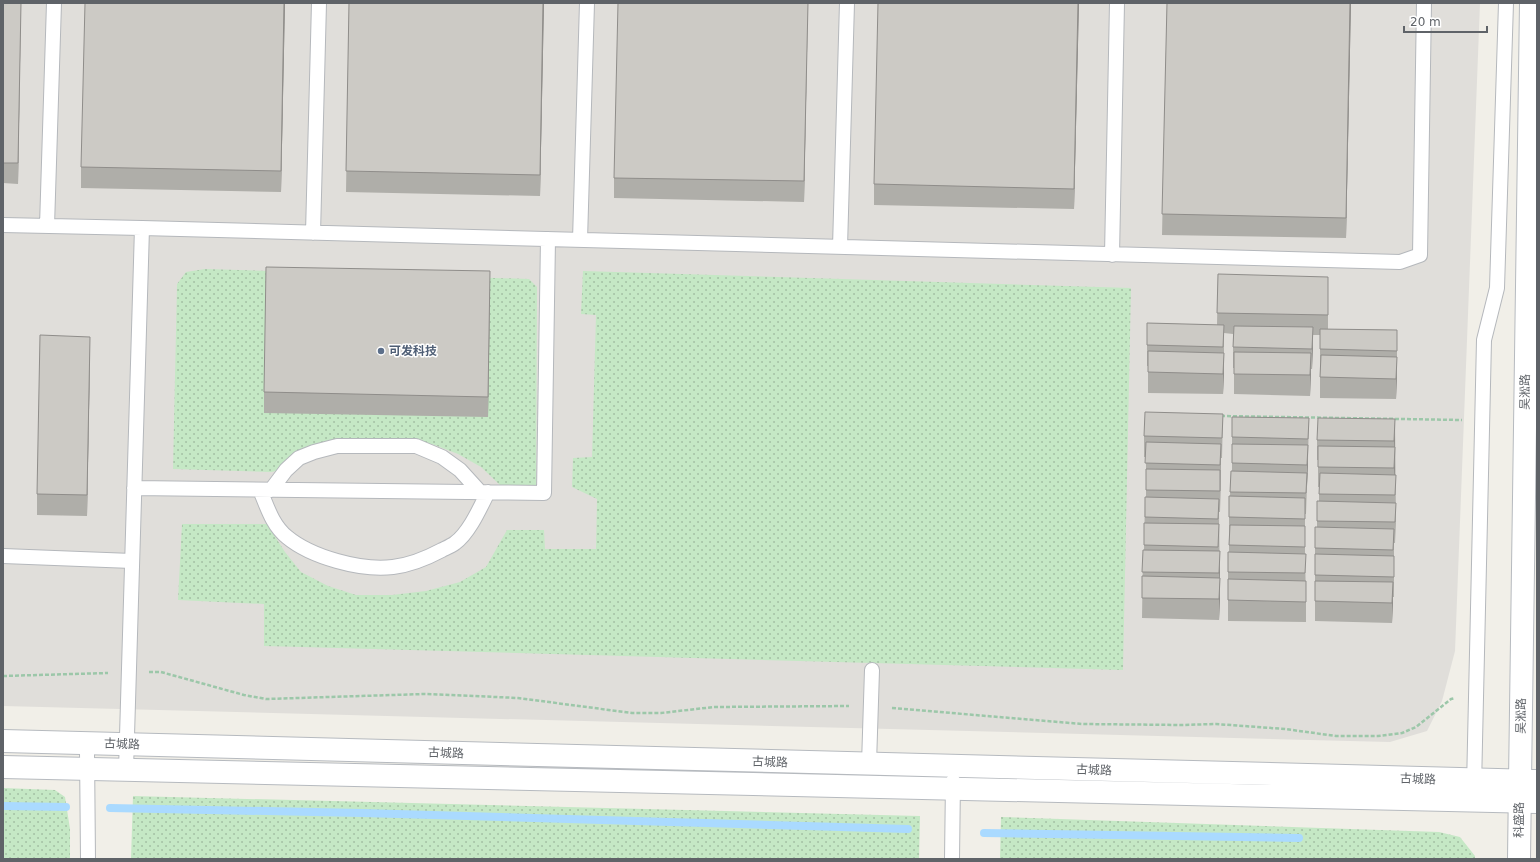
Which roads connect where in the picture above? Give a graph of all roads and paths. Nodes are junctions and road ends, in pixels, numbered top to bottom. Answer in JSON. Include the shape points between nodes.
{"nodes":[{"id":1,"x":54,"y":3,"type":"edge"},
{"id":2,"x":319,"y":3,"type":"edge"},
{"id":3,"x":587,"y":3,"type":"edge"},
{"id":4,"x":847,"y":3,"type":"edge"},
{"id":5,"x":1117,"y":3,"type":"edge"},
{"id":6,"x":1424,"y":3,"type":"edge"},
{"id":7,"x":1506,"y":3,"type":"edge"},
{"id":8,"x":1531,"y":3,"type":"edge"},
{"id":9,"x":3,"y":225,"type":"edge"},
{"id":10,"x":47,"y":226,"type":"junction"},
{"id":11,"x":142,"y":228,"type":"junction"},
{"id":12,"x":313,"y":233,"type":"junction"},
{"id":13,"x":548,"y":239,"type":"junction"},
{"id":14,"x":580,"y":240,"type":"junction"},
{"id":15,"x":840,"y":247,"type":"junction"},
{"id":16,"x":1112,"y":254,"type":"junction"},
{"id":17,"x":1215,"y":416,"type":"edge"},
{"id":18,"x":1483,"y":420,"type":"junction"},
{"id":19,"x":134,"y":488,"type":"junction"},
{"id":20,"x":265,"y":490,"type":"junction"},
{"id":21,"x":484,"y":492,"type":"junction"},
{"id":22,"x":3,"y":556,"type":"edge"},
{"id":23,"x":132,"y":560,"type":"junction"},
{"id":24,"x":872,"y":670,"type":"dead end"},
{"id":25,"x":128,"y":673,"type":"junction"},
{"id":26,"x":3,"y":676,"type":"edge"},
{"id":27,"x":1476,"y":693,"type":"junction"},
{"id":28,"x":871,"y":707,"type":"junction"},
{"id":29,"x":3,"y":741,"type":"edge"},
{"id":30,"x":126,"y":744,"type":"junction"},
{"id":31,"x":87,"y":760,"type":"junction"},
{"id":32,"x":869,"y":764,"type":"junction"},
{"id":33,"x":953,"y":766,"type":"junction"},
{"id":34,"x":3,"y":767,"type":"edge"},
{"id":35,"x":126,"y":770,"type":"junction"},
{"id":36,"x":953,"y":789,"type":"junction"},
{"id":37,"x":1474,"y":791,"type":"junction"},
{"id":38,"x":1528,"y":792,"type":"edge"},
{"id":39,"x":88,"y":859,"type":"edge"},
{"id":40,"x":952,"y":859,"type":"edge"},
{"id":41,"x":1519,"y":859,"type":"edge"}],
"edges":[{"from":1,"to":10,"type":"lane"},
{"from":2,"to":12,"type":"lane"},
{"from":3,"to":14,"type":"lane"},
{"from":4,"to":15,"type":"lane"},
{"from":5,"to":16,"type":"lane"},
{"from":6,"to":16,"type":"lane","via":[[1420,255],[1400,262]]},
{"from":7,"to":18,"type":"lane","via":[[1497,288],[1484,340]]},
{"from":8,"to":38,"type":"main road","name":"吴淞路"},
{"from":9,"to":10,"type":"lane"},
{"from":10,"to":11,"type":"lane"},
{"from":11,"to":12,"type":"lane"},
{"from":11,"to":19,"type":"lane"},
{"from":12,"to":13,"type":"lane"},
{"from":13,"to":14,"type":"lane"},
{"from":13,"to":21,"type":"lane","via":[[544,493]]},
{"from":14,"to":15,"type":"lane"},
{"from":15,"to":16,"type":"lane"},
{"from":17,"to":18,"type":"path"},
{"from":18,"to":27,"type":"lane"},
{"from":19,"to":20,"type":"lane"},
{"from":19,"to":23,"type":"lane"},
{"from":20,"to":21,"type":"lane"},
{"from":20,"to":21,"type":"lane","via":[[299,458],[314,452],[338,446],[416,446],[442,457]]},
{"from":20,"to":21,"type":"lane","via":[[274,523],[286,536],[307,550],[335,560],[364,566],[392,567],[426,558],[456,543],[473,522]]},
{"from":22,"to":23,"type":"lane"},
{"from":23,"to":25,"type":"lane"},
{"from":24,"to":28,"type":"lane"},
{"from":25,"to":26,"type":"path"},
{"from":25,"to":28,"type":"path","via":[[162,672],[266,699],[445,694],[518,698],[632,713],[661,713],[714,707]]},
{"from":25,"to":30,"type":"lane"},
{"from":27,"to":28,"type":"path","via":[[1451,699],[1416,727],[1402,733],[1378,736],[1336,736],[1216,724],[1082,724]]},
{"from":27,"to":37,"type":"lane"},
{"from":28,"to":32,"type":"lane"},
{"from":29,"to":30,"type":"main road","name":"古城路"},
{"from":30,"to":32,"type":"main road","name":"古城路"},
{"from":30,"to":35,"type":"lane"},
{"from":31,"to":34,"type":"main road","name":"古城路"},
{"from":31,"to":35,"type":"main road","name":"古城路"},
{"from":31,"to":39,"type":"lane"},
{"from":32,"to":33,"type":"main road","name":"古城路"},
{"from":33,"to":36,"type":"lane"},
{"from":33,"to":37,"type":"main road","name":"古城路"},
{"from":35,"to":36,"type":"main road","name":"古城路"},
{"from":36,"to":37,"type":"main road","name":"古城路"},
{"from":36,"to":40,"type":"lane"},
{"from":37,"to":38,"type":"main road","name":"古城路"},
{"from":38,"to":41,"type":"main road","name":"科盛路"}]}
